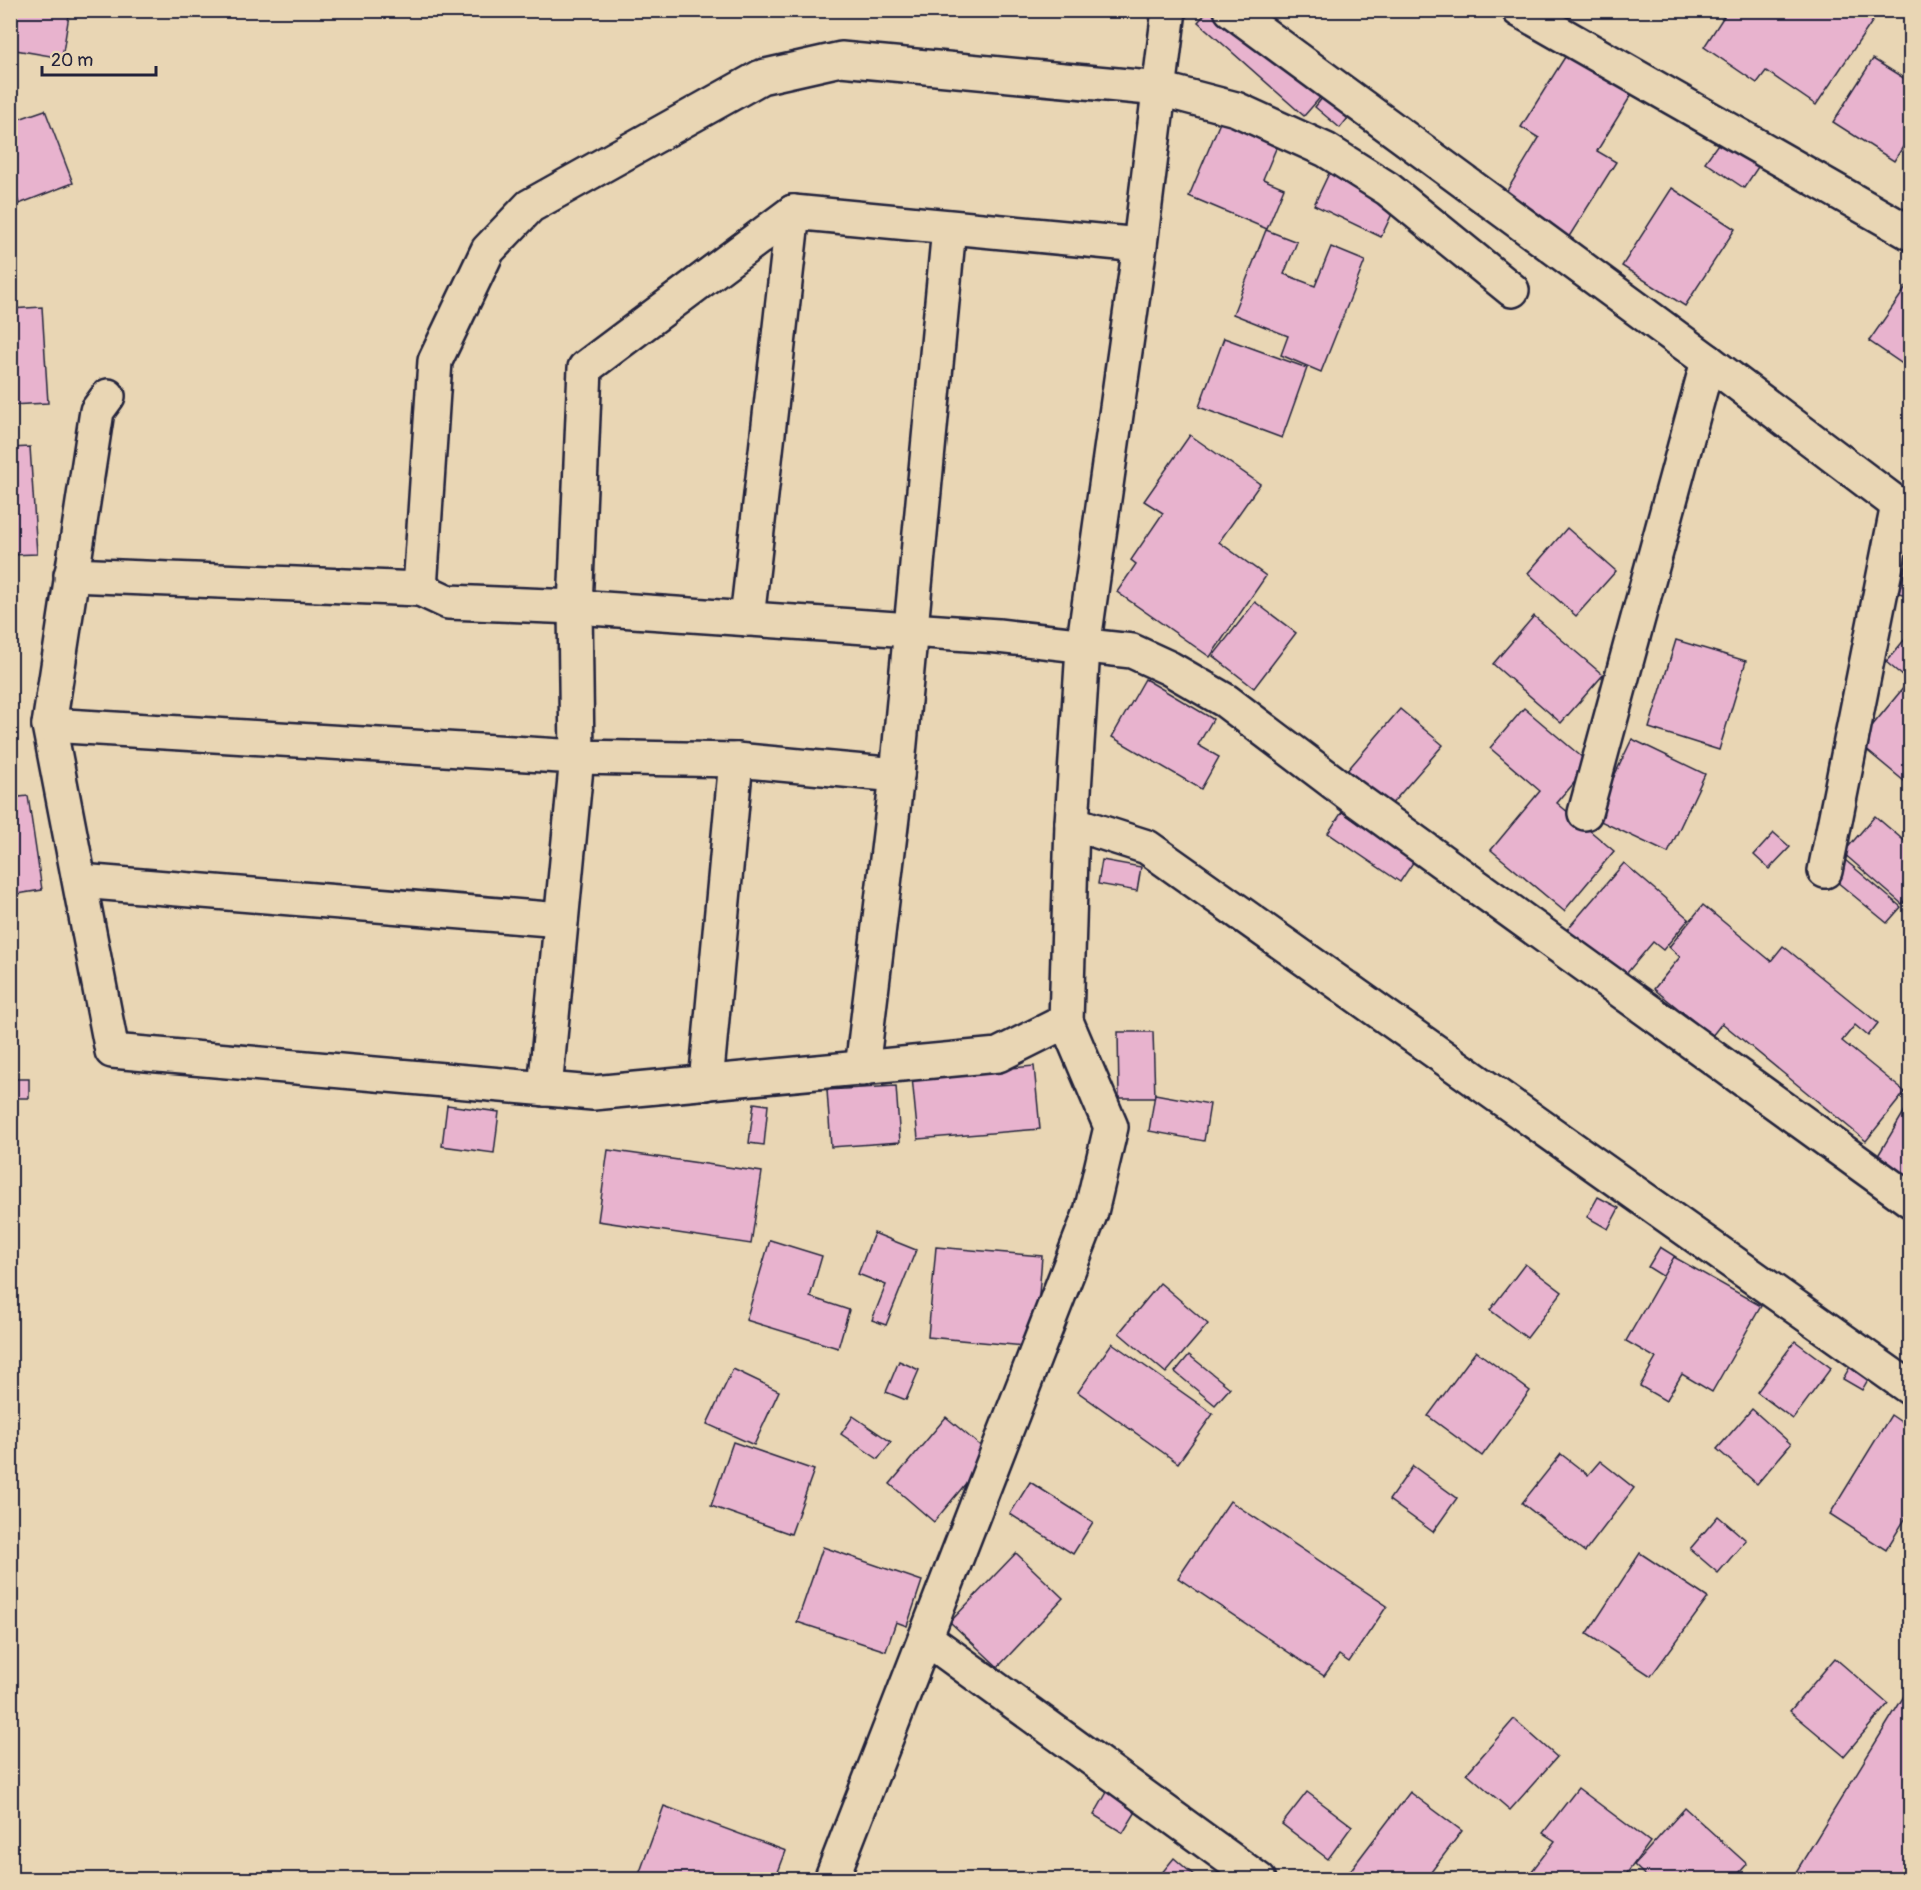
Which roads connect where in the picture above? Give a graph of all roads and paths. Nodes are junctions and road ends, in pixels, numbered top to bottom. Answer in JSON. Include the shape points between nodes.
{"nodes":[{"id":1,"x":1169,"y":10,"type":"edge"},
{"id":2,"x":1231,"y":10,"type":"edge"},
{"id":3,"x":1519,"y":10,"type":"edge"},
{"id":4,"x":1160,"y":89,"type":"junction"},
{"id":5,"x":793,"y":212,"type":"junction"},
{"id":6,"x":949,"y":228,"type":"junction"},
{"id":7,"x":1911,"y":233,"type":"edge"},
{"id":8,"x":1140,"y":245,"type":"junction"},
{"id":9,"x":1512,"y":290,"type":"dead end"},
{"id":10,"x":1708,"y":361,"type":"junction"},
{"id":11,"x":108,"y":396,"type":"dead end"},
{"id":12,"x":1904,"y":510,"type":"edge"},
{"id":13,"x":71,"y":575,"type":"junction"},
{"id":14,"x":420,"y":589,"type":"junction"},
{"id":15,"x":575,"y":607,"type":"junction"},
{"id":16,"x":747,"y":619,"type":"junction"},
{"id":17,"x":911,"y":630,"type":"junction"},
{"id":18,"x":1083,"y":648,"type":"junction"},
{"id":19,"x":49,"y":725,"type":"junction"},
{"id":20,"x":577,"y":757,"type":"junction"},
{"id":21,"x":736,"y":760,"type":"junction"},
{"id":22,"x":897,"y":775,"type":"junction"},
{"id":23,"x":1585,"y":813,"type":"dead end"},
{"id":24,"x":1072,"y":823,"type":"junction"},
{"id":25,"x":1825,"y":871,"type":"dead end"},
{"id":26,"x":80,"y":881,"type":"junction"},
{"id":27,"x":561,"y":920,"type":"junction"},
{"id":28,"x":1066,"y":1021,"type":"junction"},
{"id":29,"x":862,"y":1068,"type":"junction"},
{"id":30,"x":706,"y":1083,"type":"junction"},
{"id":31,"x":545,"y":1089,"type":"junction"},
{"id":32,"x":1911,"y":1200,"type":"edge"},
{"id":33,"x":1911,"y":1388,"type":"edge"},
{"id":34,"x":926,"y":1638,"type":"junction"},
{"id":35,"x":831,"y":1880,"type":"edge"},
{"id":36,"x":1259,"y":1880,"type":"edge"}],
"edges":[{"from":1,"to":4,"type":"street"},
{"from":2,"to":10,"type":"street"},
{"from":3,"to":7,"type":"street"},
{"from":4,"to":8,"type":"street"},
{"from":4,"to":9,"type":"street","via":[[1236,109],[1326,150],[1388,189]]},
{"from":4,"to":14,"type":"street","via":[[841,59],[761,77],[530,206],[488,250],[435,362]]},
{"from":5,"to":6,"type":"street"},
{"from":5,"to":15,"type":"street","via":[[585,368]]},
{"from":5,"to":16,"type":"street"},
{"from":6,"to":8,"type":"street"},
{"from":6,"to":17,"type":"street"},
{"from":8,"to":18,"type":"street"},
{"from":10,"to":12,"type":"street"},
{"from":10,"to":23,"type":"street"},
{"from":11,"to":13,"type":"street","via":[[97,411]]},
{"from":12,"to":25,"type":"street"},
{"from":13,"to":14,"type":"street"},
{"from":13,"to":19,"type":"street"},
{"from":14,"to":15,"type":"street","via":[[448,602]]},
{"from":15,"to":16,"type":"street"},
{"from":15,"to":20,"type":"street"},
{"from":16,"to":17,"type":"street"},
{"from":17,"to":18,"type":"street","via":[[998,636]]},
{"from":17,"to":22,"type":"street"},
{"from":18,"to":24,"type":"street"},
{"from":18,"to":32,"type":"street","via":[[1132,651],[1226,701],[1362,804]]},
{"from":19,"to":20,"type":"street"},
{"from":19,"to":26,"type":"street"},
{"from":20,"to":21,"type":"street"},
{"from":20,"to":27,"type":"street"},
{"from":21,"to":22,"type":"street"},
{"from":21,"to":30,"type":"street"},
{"from":22,"to":29,"type":"street"},
{"from":24,"to":28,"type":"street"},
{"from":24,"to":33,"type":"street","via":[[1147,847]]},
{"from":26,"to":27,"type":"street"},
{"from":26,"to":31,"type":"street","via":[[112,1051]]},
{"from":27,"to":31,"type":"street"},
{"from":28,"to":29,"type":"street","via":[[998,1055]]},
{"from":28,"to":34,"type":"street","via":[[1111,1127],[1090,1212]]},
{"from":29,"to":30,"type":"street"},
{"from":30,"to":31,"type":"street","via":[[593,1094]]},
{"from":34,"to":35,"type":"street"},
{"from":34,"to":36,"type":"street"}]}
